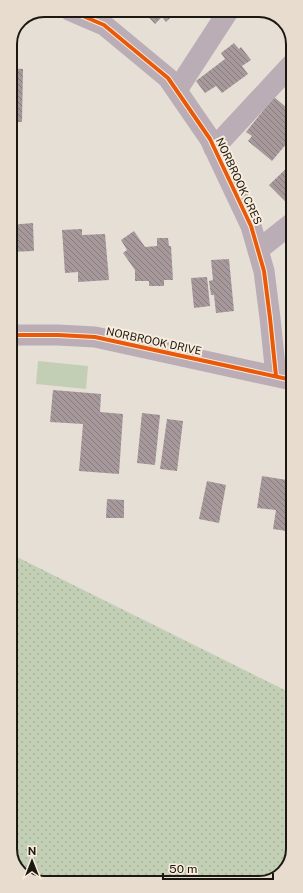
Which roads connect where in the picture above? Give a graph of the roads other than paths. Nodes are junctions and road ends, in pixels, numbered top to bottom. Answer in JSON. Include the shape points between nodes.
{"nodes":[{"id":1,"x":85,"y":17,"type":"edge"},
{"id":2,"x":224,"y":17,"type":"edge"},
{"id":3,"x":286,"y":70,"type":"edge"},
{"id":4,"x":177,"y":90,"type":"junction"},
{"id":5,"x":214,"y":148,"type":"junction"},
{"id":6,"x":286,"y":228,"type":"edge"},
{"id":7,"x":258,"y":250,"type":"junction"},
{"id":8,"x":17,"y":335,"type":"edge"},
{"id":9,"x":284,"y":378,"type":"edge"}],
"edges":[{"from":1,"to":4,"type":"street","name":"NORBROOK CRES","via":[[104,25],[168,78]]},
{"from":2,"to":4,"type":"street"},
{"from":3,"to":5,"type":"street"},
{"from":4,"to":5,"type":"street","name":"NORBROOK CRES"},
{"from":5,"to":7,"type":"street","name":"NORBROOK CRES","via":[[252,226]]},
{"from":6,"to":7,"type":"street"},
{"from":7,"to":9,"type":"street","name":"NORBROOK CRES"},
{"from":8,"to":9,"type":"street","name":"NORBROOK DRIVE","via":[[95,337]]}]}
